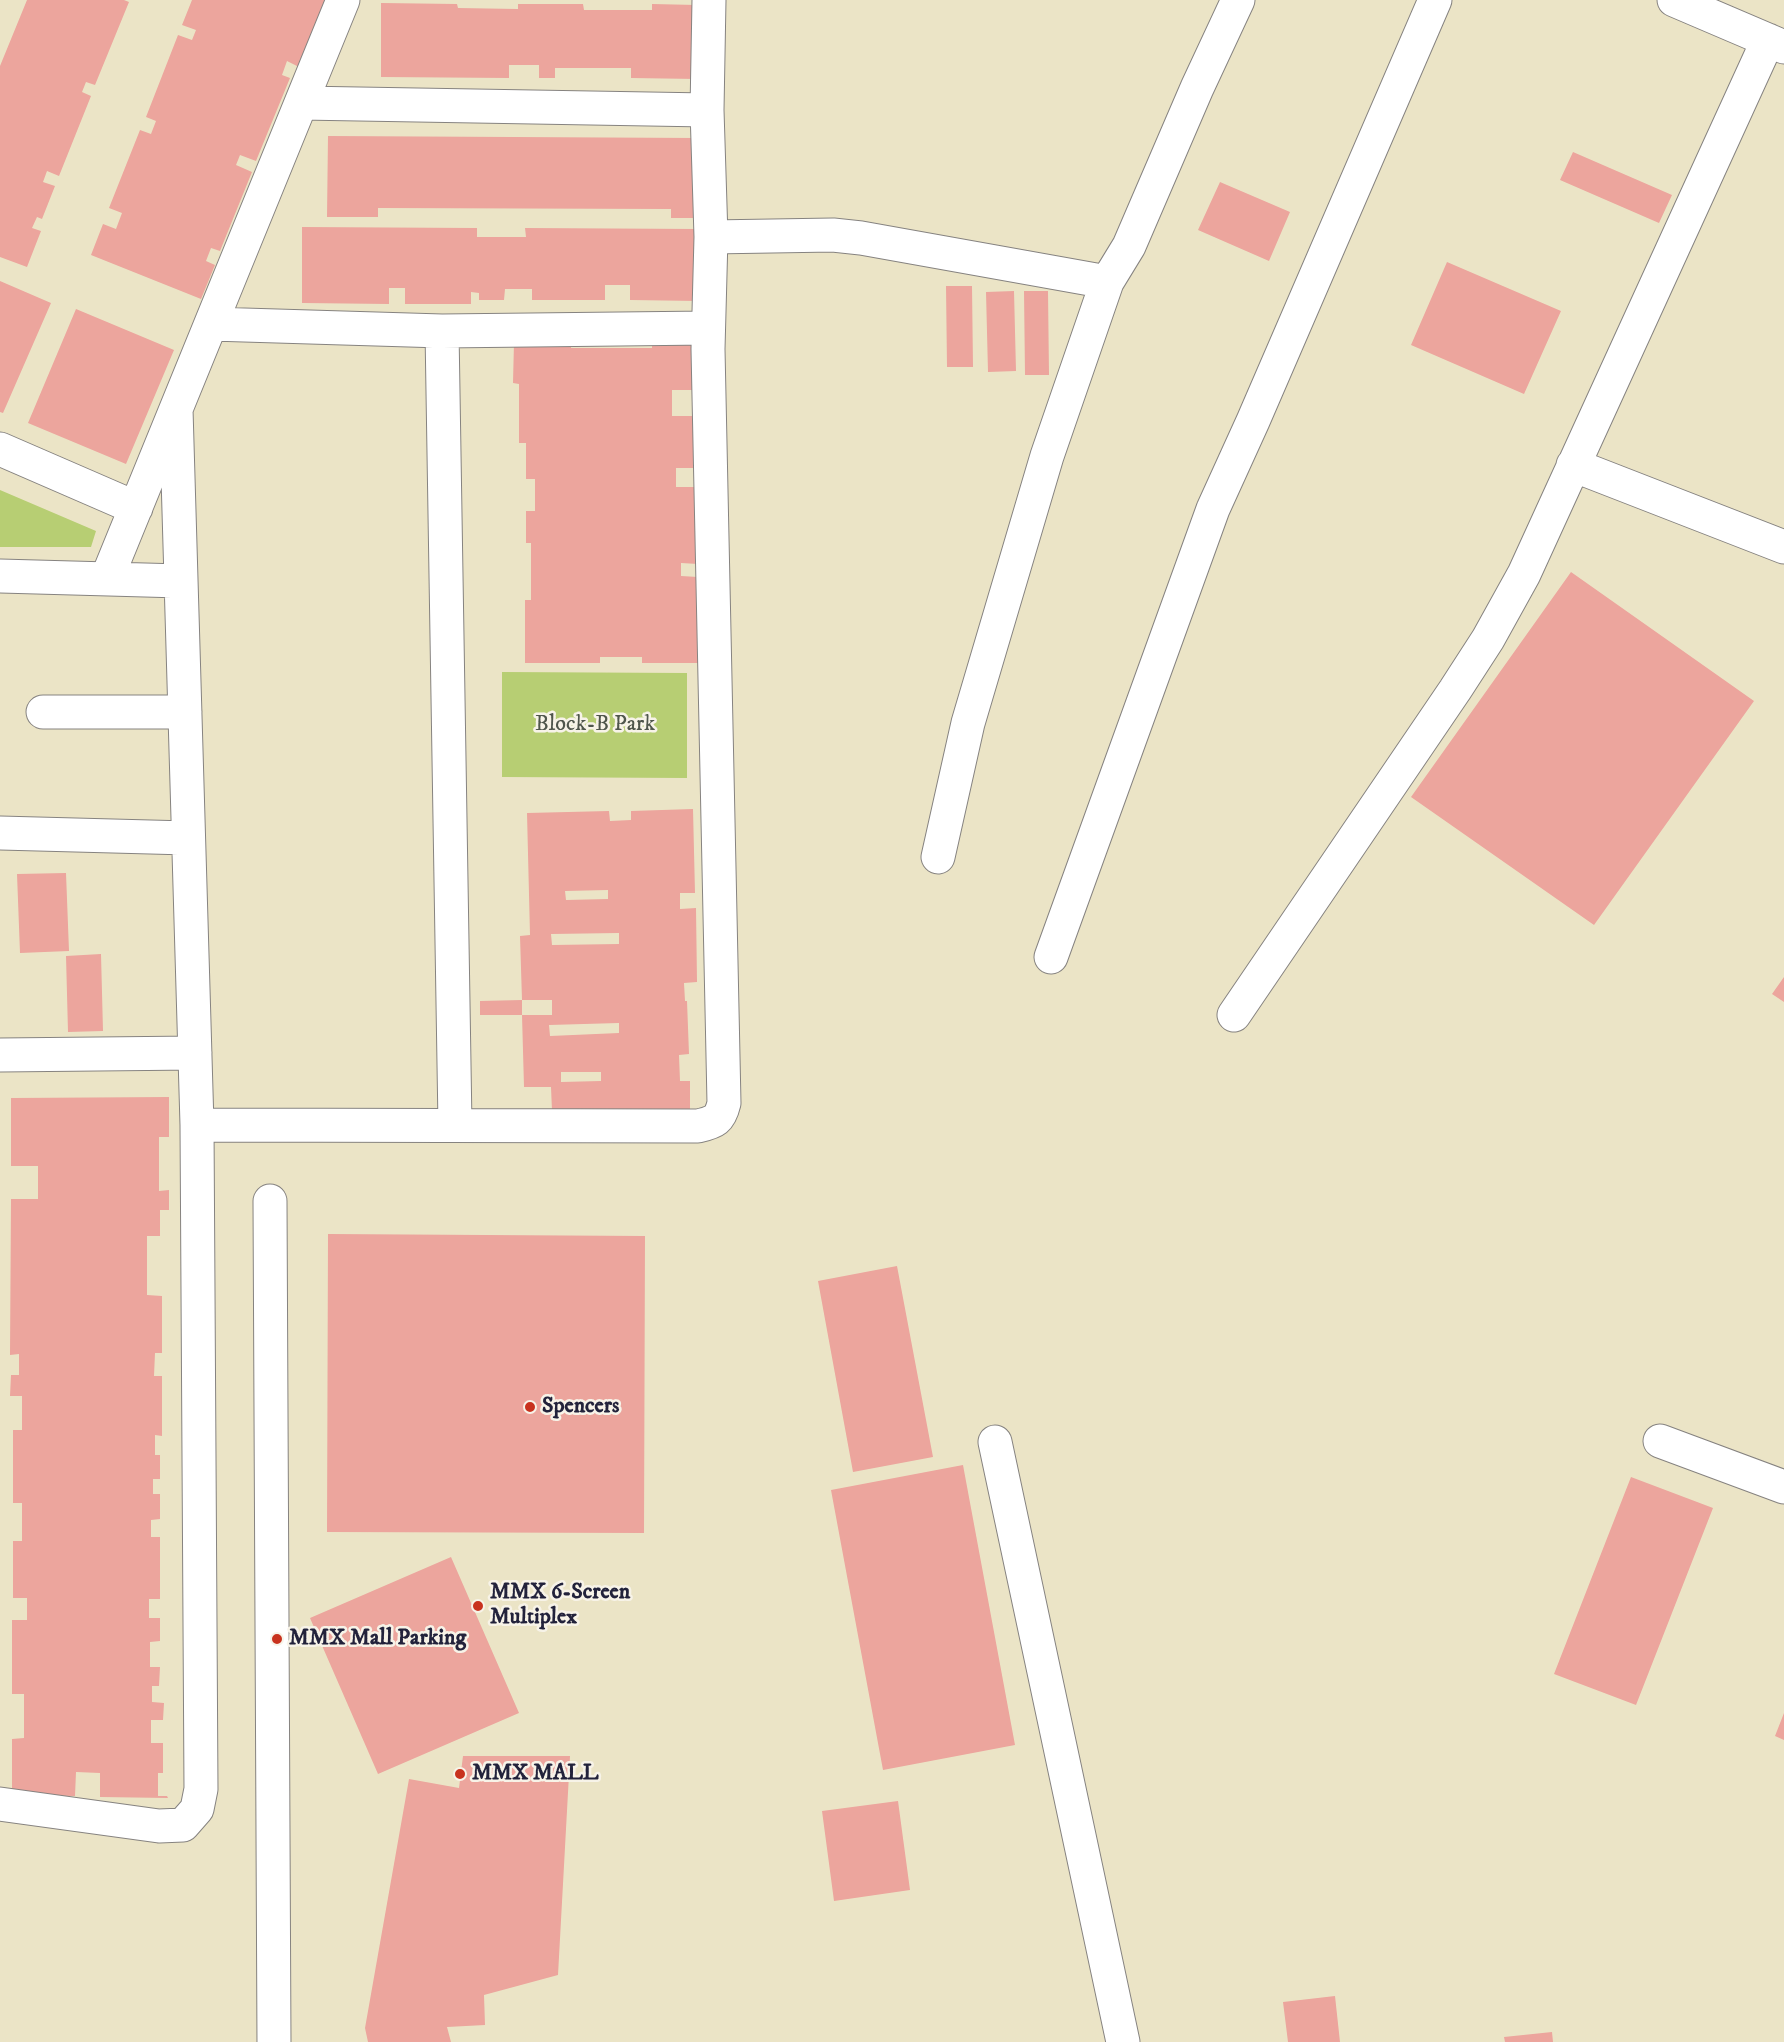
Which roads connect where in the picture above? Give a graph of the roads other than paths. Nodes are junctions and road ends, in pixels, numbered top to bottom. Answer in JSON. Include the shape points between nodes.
{"nodes":[{"id":1,"x":343,"y":0,"type":"edge"},
{"id":2,"x":709,"y":0,"type":"edge"},
{"id":3,"x":1238,"y":0,"type":"edge"},
{"id":4,"x":1435,"y":0,"type":"edge"},
{"id":5,"x":1674,"y":0,"type":"edge"},
{"id":6,"x":1776,"y":44,"type":"edge"},
{"id":7,"x":301,"y":103,"type":"junction"},
{"id":8,"x":707,"y":110,"type":"junction"},
{"id":9,"x":711,"y":237,"type":"junction"},
{"id":10,"x":1107,"y":282,"type":"junction"},
{"id":11,"x":211,"y":324,"type":"junction"},
{"id":12,"x":708,"y":328,"type":"junction"},
{"id":13,"x":442,"y":331,"type":"junction"},
{"id":14,"x":176,"y":409,"type":"junction"},
{"id":15,"x":0,"y":449,"type":"edge"},
{"id":16,"x":1573,"y":465,"type":"junction"},
{"id":17,"x":136,"y":508,"type":"junction"},
{"id":18,"x":1784,"y":547,"type":"edge"},
{"id":19,"x":0,"y":576,"type":"edge"},
{"id":20,"x":107,"y":578,"type":"junction"},
{"id":21,"x":181,"y":580,"type":"junction"},
{"id":22,"x":43,"y":712,"type":"dead end"},
{"id":23,"x":185,"y":712,"type":"junction"},
{"id":24,"x":0,"y":833,"type":"edge"},
{"id":25,"x":188,"y":838,"type":"junction"},
{"id":26,"x":938,"y":857,"type":"dead end"},
{"id":27,"x":1051,"y":957,"type":"dead end"},
{"id":28,"x":1234,"y":1015,"type":"dead end"},
{"id":29,"x":195,"y":1053,"type":"junction"},
{"id":30,"x":0,"y":1055,"type":"edge"},
{"id":31,"x":197,"y":1125,"type":"junction"},
{"id":32,"x":455,"y":1125,"type":"junction"},
{"id":33,"x":270,"y":1201,"type":"dead end"},
{"id":34,"x":1660,"y":1441,"type":"dead end"},
{"id":35,"x":995,"y":1442,"type":"dead end"},
{"id":36,"x":1784,"y":1487,"type":"edge"},
{"id":37,"x":0,"y":1804,"type":"edge"},
{"id":38,"x":274,"y":2042,"type":"edge"},
{"id":39,"x":1123,"y":2042,"type":"edge"}],
"edges":[{"from":1,"to":7,"type":"street"},
{"from":2,"to":8,"type":"street"},
{"from":3,"to":10,"type":"street","via":[[1128,246]]},
{"from":4,"to":27,"type":"street","via":[[1213,509]]},
{"from":5,"to":6,"type":"street"},
{"from":6,"to":16,"type":"street"},
{"from":7,"to":8,"type":"street"},
{"from":7,"to":11,"type":"street"},
{"from":8,"to":9,"type":"street"},
{"from":9,"to":10,"type":"street","via":[[833,235]]},
{"from":9,"to":12,"type":"street"},
{"from":10,"to":26,"type":"street","via":[[1047,456],[968,723]]},
{"from":11,"to":13,"type":"street"},
{"from":11,"to":14,"type":"street"},
{"from":12,"to":13,"type":"street"},
{"from":12,"to":32,"type":"street","via":[[724,1103],[721,1116],[698,1126]]},
{"from":13,"to":32,"type":"street"},
{"from":14,"to":17,"type":"street"},
{"from":14,"to":21,"type":"street"},
{"from":15,"to":17,"type":"street"},
{"from":16,"to":18,"type":"street"},
{"from":16,"to":28,"type":"street","via":[[1524,574],[1488,639]]},
{"from":17,"to":20,"type":"street"},
{"from":19,"to":20,"type":"street"},
{"from":20,"to":21,"type":"street"},
{"from":21,"to":23,"type":"street"},
{"from":22,"to":23,"type":"street"},
{"from":23,"to":25,"type":"street"},
{"from":24,"to":25,"type":"street"},
{"from":25,"to":29,"type":"street"},
{"from":29,"to":30,"type":"street"},
{"from":29,"to":31,"type":"street"},
{"from":31,"to":32,"type":"street"},
{"from":31,"to":37,"type":"street","via":[[201,1777],[197,1809],[183,1825],[159,1826]]},
{"from":33,"to":38,"type":"street"},
{"from":34,"to":36,"type":"street"},
{"from":35,"to":39,"type":"street"}]}
